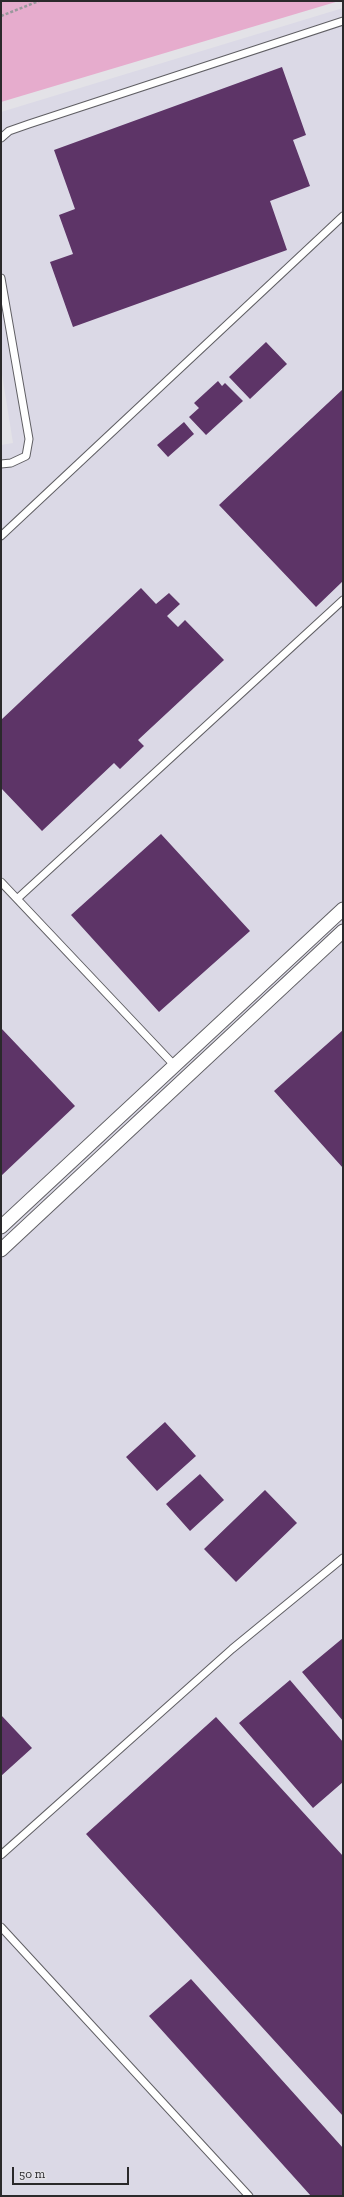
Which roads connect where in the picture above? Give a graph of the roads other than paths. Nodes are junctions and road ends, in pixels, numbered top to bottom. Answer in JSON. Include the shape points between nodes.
{"nodes":[{"id":1,"x":343,"y":21,"type":"edge"},
{"id":2,"x":1,"y":138,"type":"edge"},
{"id":3,"x":343,"y":216,"type":"edge"},
{"id":4,"x":1,"y":278,"type":"edge"},
{"id":5,"x":1,"y":464,"type":"edge"},
{"id":6,"x":1,"y":536,"type":"edge"},
{"id":7,"x":343,"y":600,"type":"edge"},
{"id":8,"x":1,"y":882,"type":"edge"},
{"id":9,"x":17,"y":899,"type":"junction"},
{"id":10,"x":343,"y":909,"type":"edge"},
{"id":11,"x":343,"y":932,"type":"edge"},
{"id":12,"x":175,"y":1066,"type":"junction"},
{"id":13,"x":1,"y":1227,"type":"edge"},
{"id":14,"x":1,"y":1250,"type":"edge"},
{"id":15,"x":343,"y":1558,"type":"edge"},
{"id":16,"x":1,"y":1855,"type":"edge"},
{"id":17,"x":1,"y":1927,"type":"edge"},
{"id":18,"x":249,"y":2196,"type":"edge"}],
"edges":[{"from":1,"to":2,"type":"lane","via":[[29,124],[9,131]]},
{"from":3,"to":6,"type":"lane"},
{"from":4,"to":5,"type":"lane","via":[[29,439],[26,456],[11,463]]},
{"from":7,"to":9,"type":"lane"},
{"from":8,"to":9,"type":"lane"},
{"from":9,"to":12,"type":"lane"},
{"from":10,"to":12,"type":"street"},
{"from":11,"to":14,"type":"street"},
{"from":12,"to":13,"type":"street"},
{"from":15,"to":16,"type":"lane","via":[[232,1649]]},
{"from":17,"to":18,"type":"lane"}]}
